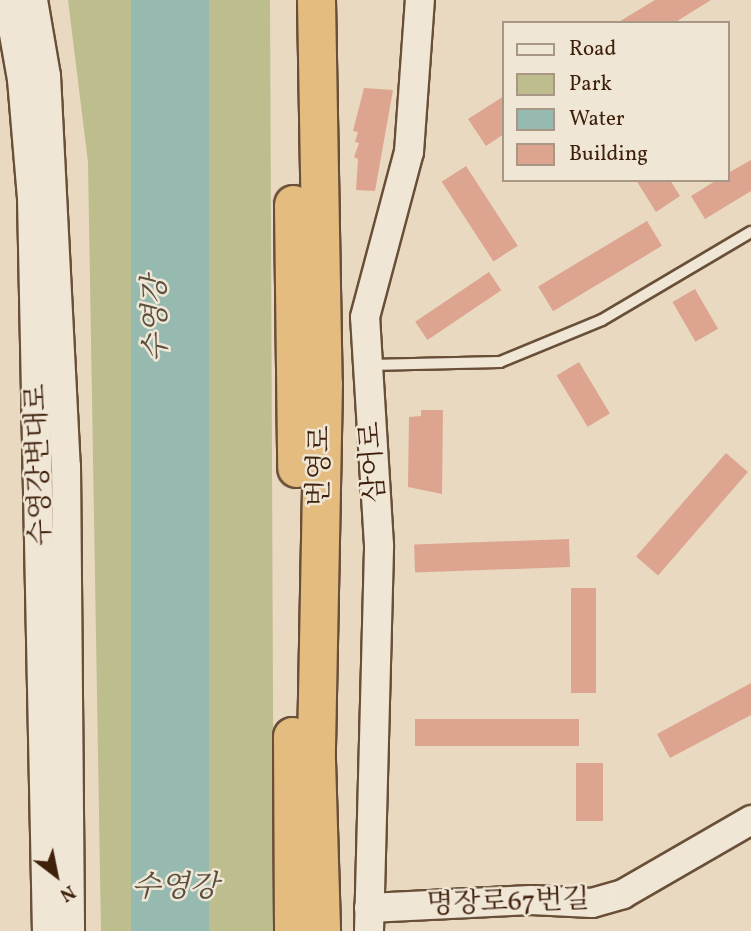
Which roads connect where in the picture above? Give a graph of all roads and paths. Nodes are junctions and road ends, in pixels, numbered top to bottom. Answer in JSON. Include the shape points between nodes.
{"nodes":[{"id":1,"x":8,"y":0,"type":"edge"},
{"id":2,"x":33,"y":0,"type":"edge"},
{"id":3,"x":291,"y":0,"type":"edge"},
{"id":4,"x":316,"y":0,"type":"edge"},
{"id":5,"x":420,"y":0,"type":"edge"},
{"id":6,"x":751,"y":232,"type":"edge"},
{"id":7,"x":368,"y":365,"type":"junction"},
{"id":8,"x":751,"y":820,"type":"edge"},
{"id":9,"x":369,"y":920,"type":"edge"},
{"id":10,"x":47,"y":931,"type":"edge"},
{"id":11,"x":70,"y":931,"type":"edge"},
{"id":12,"x":293,"y":931,"type":"edge"},
{"id":13,"x":321,"y":931,"type":"edge"}],
"edges":[{"from":1,"to":10,"type":"main road","name":"수영강변대로","via":[[22,79],[32,198]]},
{"from":2,"to":11,"type":"main road","name":"수영강변대로","via":[[46,76],[65,452]]},
{"from":3,"to":12,"type":"highway","name":"번영로","via":[[296,423]]},
{"from":4,"to":13,"type":"highway","name":"번영로","via":[[323,383],[316,760]]},
{"from":5,"to":7,"type":"main road","name":"삼어로","via":[[409,152],[365,317]]},
{"from":6,"to":7,"type":"lane","via":[[602,320],[500,362]]},
{"from":7,"to":9,"type":"main road","name":"삼어로","via":[[379,545]]},
{"from":8,"to":9,"type":"main road","name":"명장로67번길","via":[[623,894],[592,903],[531,900]]}]}
